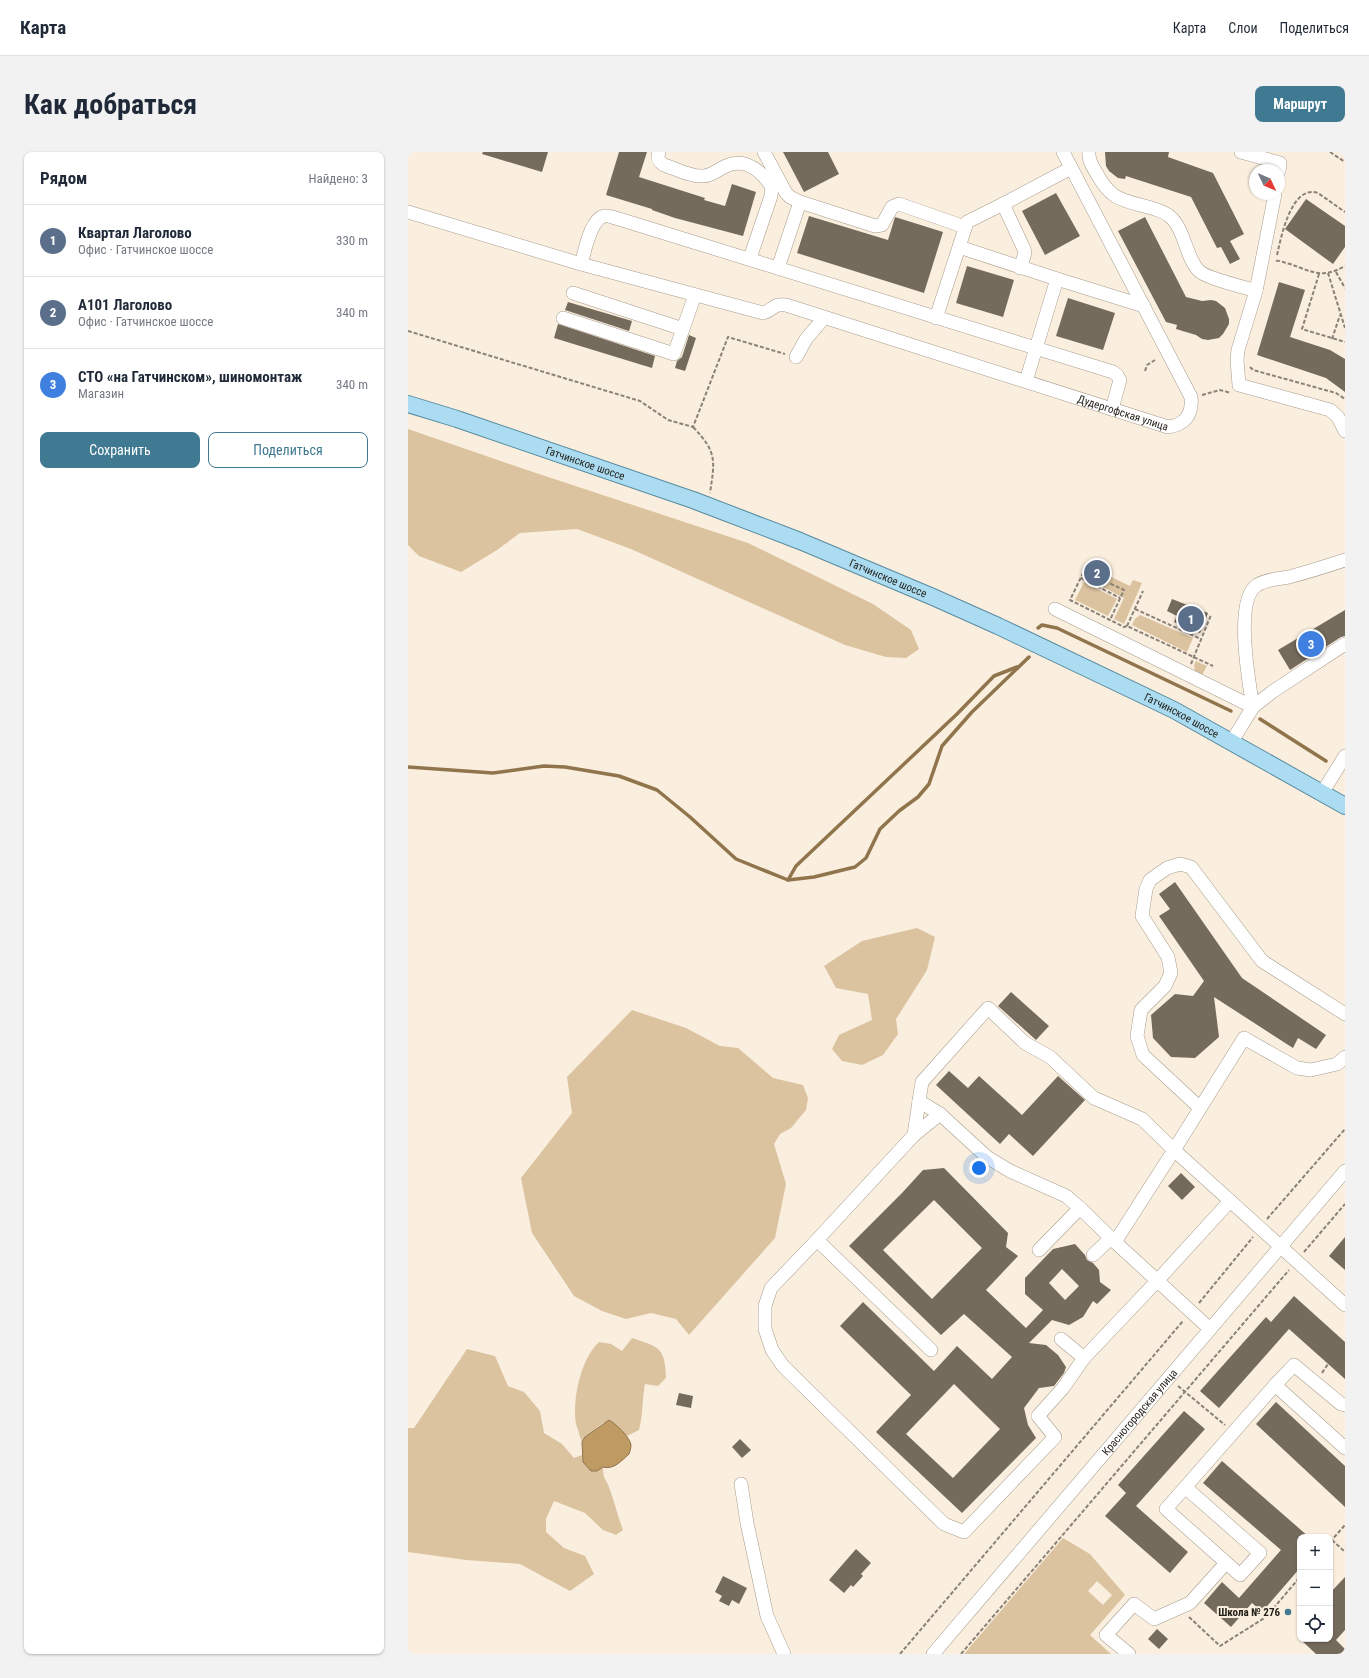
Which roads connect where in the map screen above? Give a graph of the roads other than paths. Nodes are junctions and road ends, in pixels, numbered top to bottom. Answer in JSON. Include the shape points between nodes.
{"nodes":[{"id":1,"x":660,"y":152,"type":"edge"},
{"id":2,"x":738,"y":152,"type":"edge"},
{"id":3,"x":764,"y":152,"type":"edge"},
{"id":4,"x":1063,"y":152,"type":"edge"},
{"id":5,"x":1090,"y":152,"type":"edge"},
{"id":6,"x":1241,"y":152,"type":"edge"},
{"id":7,"x":1280,"y":164,"type":"edge"},
{"id":8,"x":727,"y":165,"type":"junction"},
{"id":9,"x":1071,"y":168,"type":"junction"},
{"id":10,"x":1103,"y":185,"type":"junction"},
{"id":11,"x":1085,"y":194,"type":"junction"},
{"id":12,"x":1273,"y":200,"type":"edge"},
{"id":13,"x":800,"y":202,"type":"junction"},
{"id":14,"x":1003,"y":204,"type":"junction"},
{"id":15,"x":408,"y":212,"type":"edge"},
{"id":16,"x":965,"y":227,"type":"junction"},
{"id":17,"x":959,"y":247,"type":"junction"},
{"id":18,"x":750,"y":258,"type":"junction"},
{"id":19,"x":581,"y":264,"type":"junction"},
{"id":20,"x":778,"y":268,"type":"junction"},
{"id":21,"x":1020,"y":268,"type":"junction"},
{"id":22,"x":1057,"y":279,"type":"junction"},
{"id":23,"x":1256,"y":290,"type":"junction"},
{"id":24,"x":573,"y":293,"type":"dead end"},
{"id":25,"x":694,"y":295,"type":"junction"},
{"id":26,"x":1144,"y":306,"type":"junction"},
{"id":27,"x":563,"y":318,"type":"dead end"},
{"id":28,"x":824,"y":318,"type":"junction"},
{"id":29,"x":936,"y":318,"type":"junction"},
{"id":30,"x":683,"y":329,"type":"junction"},
{"id":31,"x":1036,"y":348,"type":"junction"},
{"id":32,"x":796,"y":357,"type":"road end"},
{"id":33,"x":1026,"y":381,"type":"junction"},
{"id":34,"x":408,"y":404,"type":"edge"},
{"id":35,"x":1112,"y":409,"type":"junction"},
{"id":36,"x":1345,"y":431,"type":"edge"},
{"id":37,"x":1345,"y":560,"type":"edge"},
{"id":38,"x":1055,"y":609,"type":"dead end"},
{"id":39,"x":1345,"y":644,"type":"edge"},
{"id":40,"x":1253,"y":707,"type":"junction"},
{"id":41,"x":1232,"y":742,"type":"junction"},
{"id":42,"x":1345,"y":756,"type":"edge"},
{"id":43,"x":1322,"y":793,"type":"junction"},
{"id":44,"x":1345,"y":806,"type":"edge"},
{"id":45,"x":1345,"y":1014,"type":"edge"},
{"id":46,"x":1345,"y":1057,"type":"edge"},
{"id":47,"x":919,"y":1101,"type":"junction"},
{"id":48,"x":1200,"y":1108,"type":"junction"},
{"id":49,"x":940,"y":1114,"type":"junction"},
{"id":50,"x":914,"y":1135,"type":"junction"},
{"id":51,"x":1174,"y":1150,"type":"junction"},
{"id":52,"x":1345,"y":1171,"type":"edge"},
{"id":53,"x":1230,"y":1201,"type":"junction"},
{"id":54,"x":1080,"y":1208,"type":"junction"},
{"id":55,"x":817,"y":1240,"type":"junction"},
{"id":56,"x":1113,"y":1240,"type":"junction"},
{"id":57,"x":1280,"y":1246,"type":"junction"},
{"id":58,"x":1040,"y":1250,"type":"dead end"},
{"id":59,"x":1093,"y":1256,"type":"dead end"},
{"id":60,"x":1158,"y":1281,"type":"junction"},
{"id":61,"x":1345,"y":1305,"type":"edge"},
{"id":62,"x":1210,"y":1329,"type":"junction"},
{"id":63,"x":1061,"y":1339,"type":"dead end"},
{"id":64,"x":931,"y":1350,"type":"dead end"},
{"id":65,"x":1084,"y":1358,"type":"junction"},
{"id":66,"x":1275,"y":1385,"type":"junction"},
{"id":67,"x":1345,"y":1405,"type":"edge"},
{"id":68,"x":1345,"y":1448,"type":"edge"},
{"id":69,"x":741,"y":1484,"type":"dead end"},
{"id":70,"x":1185,"y":1487,"type":"junction"},
{"id":71,"x":1226,"y":1563,"type":"junction"},
{"id":72,"x":784,"y":1654,"type":"edge"},
{"id":73,"x":933,"y":1654,"type":"edge"},
{"id":74,"x":1129,"y":1654,"type":"edge"}],
"edges":[{"from":1,"to":8,"type":"street","via":[[658,157],[664,165],[698,176],[704,176]]},
{"from":2,"to":8,"type":"street","via":[[731,157]]},
{"from":3,"to":13,"type":"street","via":[[786,193]]},
{"from":4,"to":9,"type":"street"},
{"from":5,"to":10,"type":"street","via":[[1089,158]]},
{"from":6,"to":7,"type":"street"},
{"from":8,"to":18,"type":"street","via":[[740,163],[751,166],[768,180],[772,187]]},
{"from":9,"to":11,"type":"street"},
{"from":9,"to":14,"type":"street"},
{"from":10,"to":11,"type":"street"},
{"from":10,"to":23,"type":"street","via":[[1114,197],[1158,210],[1169,216],[1177,225],[1198,270],[1209,277]]},
{"from":11,"to":26,"type":"street"},
{"from":12,"to":23,"type":"street"},
{"from":13,"to":16,"type":"street","via":[[875,226],[882,225],[892,206],[899,204]]},
{"from":13,"to":20,"type":"street"},
{"from":14,"to":16,"type":"street","via":[[970,219]]},
{"from":14,"to":21,"type":"street","via":[[1024,249]]},
{"from":15,"to":19,"type":"street","name":"Дудергофская улица"},
{"from":16,"to":17,"type":"street"},
{"from":17,"to":21,"type":"street"},
{"from":17,"to":29,"type":"street"},
{"from":18,"to":19,"type":"street","via":[[606,216],[598,218],[592,226]]},
{"from":18,"to":20,"type":"street"},
{"from":19,"to":25,"type":"street","name":"Дудергофская улица"},
{"from":20,"to":29,"type":"street"},
{"from":21,"to":22,"type":"street"},
{"from":22,"to":26,"type":"street"},
{"from":22,"to":31,"type":"street"},
{"from":23,"to":36,"type":"street","via":[[1238,350],[1239,386],[1330,410],[1338,417]]},
{"from":24,"to":30,"type":"street"},
{"from":25,"to":28,"type":"street","name":"Дудергофская улица","via":[[763,313],[769,312],[779,304],[786,305]]},
{"from":25,"to":30,"type":"street"},
{"from":26,"to":35,"type":"street","name":"Дудергофская улица","via":[[1191,397],[1190,413],[1183,422],[1168,427]]},
{"from":27,"to":30,"type":"street","via":[[674,354]]},
{"from":28,"to":32,"type":"street","via":[[806,339]]},
{"from":28,"to":33,"type":"street","name":"Дудергофская улица"},
{"from":29,"to":31,"type":"street"},
{"from":31,"to":33,"type":"street"},
{"from":31,"to":35,"type":"street","via":[[1117,375],[1120,380],[1119,388]]},
{"from":33,"to":35,"type":"street","name":"Дудергофская улица"},
{"from":34,"to":41,"type":"main road","name":"Гатчинское шоссе","via":[[456,418],[708,506],[800,541],[998,626],[1174,710]]},
{"from":37,"to":40,"type":"street","via":[[1273,579],[1257,585],[1250,592],[1244,654]]},
{"from":38,"to":40,"type":"street"},
{"from":39,"to":40,"type":"street"},
{"from":40,"to":41,"type":"street"},
{"from":41,"to":43,"type":"main road","name":"Гатчинское шоссе"},
{"from":42,"to":43,"type":"street"},
{"from":43,"to":44,"type":"main road","name":"Гатчинское шоссе"},
{"from":45,"to":48,"type":"street","via":[[1262,961],[1191,867],[1180,864],[1167,868],[1150,880],[1142,916],[1168,957],[1171,973],[1164,986],[1141,1010],[1137,1036],[1143,1055]]},
{"from":46,"to":48,"type":"street","via":[[1337,1064],[1324,1067],[1310,1070],[1297,1068],[1244,1038]]},
{"from":47,"to":49,"type":"street"},
{"from":47,"to":50,"type":"street"},
{"from":47,"to":51,"type":"street","via":[[922,1082],[988,1008],[1025,1043],[1050,1057],[1094,1098],[1142,1120]]},
{"from":48,"to":51,"type":"street"},
{"from":49,"to":50,"type":"street"},
{"from":49,"to":54,"type":"street","via":[[987,1158],[1066,1196]]},
{"from":50,"to":55,"type":"street"},
{"from":51,"to":53,"type":"street"},
{"from":51,"to":56,"type":"street"},
{"from":52,"to":57,"type":"street","name":"Красногородская улица"},
{"from":53,"to":57,"type":"street"},
{"from":53,"to":60,"type":"street"},
{"from":54,"to":56,"type":"street"},
{"from":54,"to":58,"type":"street"},
{"from":55,"to":64,"type":"street"},
{"from":55,"to":65,"type":"street","via":[[771,1288],[765,1306],[765,1329],[772,1350],[783,1366],[944,1524],[964,1532],[1055,1437],[1038,1416],[1063,1388]]},
{"from":56,"to":59,"type":"street"},
{"from":56,"to":60,"type":"street"},
{"from":57,"to":61,"type":"street"},
{"from":57,"to":62,"type":"street","name":"Красногородская улица"},
{"from":60,"to":62,"type":"street"},
{"from":60,"to":65,"type":"street"},
{"from":62,"to":73,"type":"street","name":"Красногородская улица"},
{"from":63,"to":65,"type":"street"},
{"from":66,"to":67,"type":"street","via":[[1294,1365],[1340,1404]]},
{"from":66,"to":68,"type":"street"},
{"from":66,"to":70,"type":"street"},
{"from":69,"to":72,"type":"street","via":[[767,1616]]},
{"from":70,"to":71,"type":"street","via":[[1166,1509]]},
{"from":70,"to":71,"type":"street","via":[[1260,1553],[1240,1575]]},
{"from":71,"to":74,"type":"street","via":[[1190,1603],[1154,1619],[1134,1604],[1106,1635]]}]}
